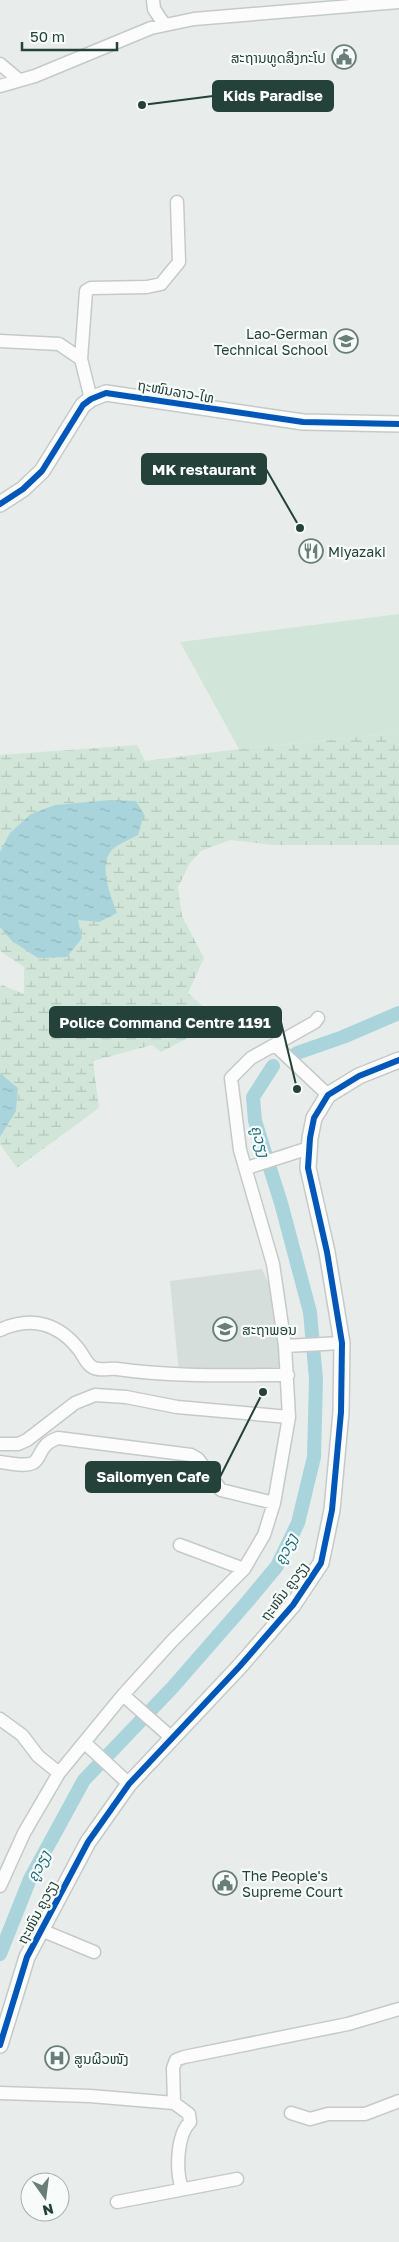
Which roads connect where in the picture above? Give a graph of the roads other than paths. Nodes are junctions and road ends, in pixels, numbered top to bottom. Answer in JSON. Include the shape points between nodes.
{"nodes":[{"id":1,"x":153,"y":0,"type":"edge"},
{"id":2,"x":399,"y":2,"type":"edge"},
{"id":3,"x":164,"y":24,"type":"junction"},
{"id":4,"x":0,"y":64,"type":"edge"},
{"id":5,"x":19,"y":80,"type":"junction"},
{"id":6,"x":0,"y":86,"type":"edge"},
{"id":7,"x":177,"y":202,"type":"dead end"},
{"id":8,"x":0,"y":341,"type":"edge"},
{"id":9,"x":81,"y":358,"type":"junction"},
{"id":10,"x":91,"y":399,"type":"junction"},
{"id":11,"x":399,"y":424,"type":"edge"},
{"id":12,"x":0,"y":504,"type":"edge"},
{"id":13,"x":318,"y":1018,"type":"dead end"},
{"id":14,"x":275,"y":1045,"type":"junction"},
{"id":15,"x":399,"y":1060,"type":"edge"},
{"id":16,"x":328,"y":1096,"type":"junction"},
{"id":17,"x":303,"y":1150,"type":"junction"},
{"id":18,"x":252,"y":1167,"type":"junction"},
{"id":19,"x":0,"y":1330,"type":"edge"},
{"id":20,"x":342,"y":1343,"type":"junction"},
{"id":21,"x":288,"y":1346,"type":"junction"},
{"id":22,"x":288,"y":1375,"type":"junction"},
{"id":23,"x":289,"y":1417,"type":"junction"},
{"id":24,"x":0,"y":1444,"type":"edge"},
{"id":25,"x":0,"y":1462,"type":"edge"},
{"id":26,"x":274,"y":1504,"type":"junction"},
{"id":27,"x":180,"y":1544,"type":"dead end"},
{"id":28,"x":244,"y":1569,"type":"junction"},
{"id":29,"x":127,"y":1698,"type":"junction"},
{"id":30,"x":0,"y":1719,"type":"edge"},
{"id":31,"x":170,"y":1736,"type":"junction"},
{"id":32,"x":88,"y":1745,"type":"junction"},
{"id":33,"x":58,"y":1773,"type":"junction"},
{"id":34,"x":125,"y":1780,"type":"junction"},
{"id":35,"x":0,"y":1886,"type":"edge"},
{"id":36,"x":41,"y":1930,"type":"junction"},
{"id":37,"x":94,"y":1952,"type":"dead end"},
{"id":38,"x":399,"y":2010,"type":"edge"},
{"id":39,"x":0,"y":2045,"type":"edge"},
{"id":40,"x":0,"y":2093,"type":"edge"},
{"id":41,"x":399,"y":2102,"type":"edge"},
{"id":42,"x":174,"y":2103,"type":"junction"},
{"id":43,"x":291,"y":2112,"type":"dead end"},
{"id":44,"x":237,"y":2179,"type":"dead end"},
{"id":45,"x":182,"y":2189,"type":"junction"},
{"id":46,"x":117,"y":2202,"type":"dead end"}],
"edges":[{"from":1,"to":3,"type":"street","via":[[154,9]]},
{"from":2,"to":3,"type":"street"},
{"from":3,"to":5,"type":"street"},
{"from":4,"to":5,"type":"street"},
{"from":5,"to":6,"type":"street"},
{"from":7,"to":9,"type":"street","via":[[179,262],[162,284],[86,290]]},
{"from":8,"to":9,"type":"street","via":[[59,344]]},
{"from":9,"to":10,"type":"street"},
{"from":10,"to":11,"type":"street","name":"ຖະໜົນລາວ-ໄທ","via":[[106,393],[304,422]]},
{"from":10,"to":12,"type":"street","via":[[83,405],[42,471]]},
{"from":13,"to":14,"type":"street"},
{"from":14,"to":16,"type":"street"},
{"from":14,"to":18,"type":"street","via":[[251,1058],[231,1078],[240,1150]]},
{"from":15,"to":16,"type":"street","name":"ຖະໜົນ ຄູວຽງ","via":[[359,1076]]},
{"from":16,"to":17,"type":"street","name":"ຖະໜົນ ຄູວຽງ","via":[[314,1118]]},
{"from":17,"to":18,"type":"street"},
{"from":17,"to":20,"type":"street","name":"ຖະໜົນ ຄູວຽງ","via":[[327,1252]]},
{"from":18,"to":21,"type":"street"},
{"from":19,"to":22,"type":"street","via":[[12,1325],[46,1324],[69,1337],[95,1369],[114,1368],[150,1374]]},
{"from":20,"to":21,"type":"street"},
{"from":20,"to":31,"type":"street","name":"ຖະໜົນ ຄູວຽງ","via":[[341,1412],[332,1510],[321,1563],[293,1605],[240,1666]]},
{"from":21,"to":22,"type":"street"},
{"from":22,"to":23,"type":"street"},
{"from":23,"to":24,"type":"street","via":[[176,1408],[95,1395],[75,1403],[27,1440],[18,1444]]},
{"from":23,"to":26,"type":"street"},
{"from":25,"to":26,"type":"street","via":[[30,1464],[48,1442],[58,1438],[191,1455],[198,1459],[221,1490]]},
{"from":26,"to":28,"type":"street","via":[[264,1535]]},
{"from":27,"to":28,"type":"street"},
{"from":28,"to":29,"type":"street","via":[[172,1641]]},
{"from":29,"to":31,"type":"street"},
{"from":29,"to":32,"type":"street"},
{"from":30,"to":33,"type":"street","via":[[22,1735],[38,1756]]},
{"from":31,"to":34,"type":"street","name":"ຖະໜົນ ຄູວຽງ"},
{"from":32,"to":33,"type":"street"},
{"from":32,"to":34,"type":"street"},
{"from":33,"to":35,"type":"street","via":[[24,1833]]},
{"from":34,"to":36,"type":"street","name":"ຖະໜົນ ຄູວຽງ"},
{"from":36,"to":37,"type":"street"},
{"from":36,"to":39,"type":"street","name":"ຖະໜົນ ຄູວຽງ","via":[[27,1956]]},
{"from":38,"to":42,"type":"street","via":[[348,2024],[176,2060],[173,2068]]},
{"from":40,"to":42,"type":"street"},
{"from":41,"to":43,"type":"street","via":[[365,2114],[328,2114],[310,2119]]},
{"from":42,"to":45,"type":"street","via":[[189,2114],[190,2122],[185,2127],[178,2158],[177,2176]]},
{"from":44,"to":45,"type":"street"},
{"from":45,"to":46,"type":"street"}]}
